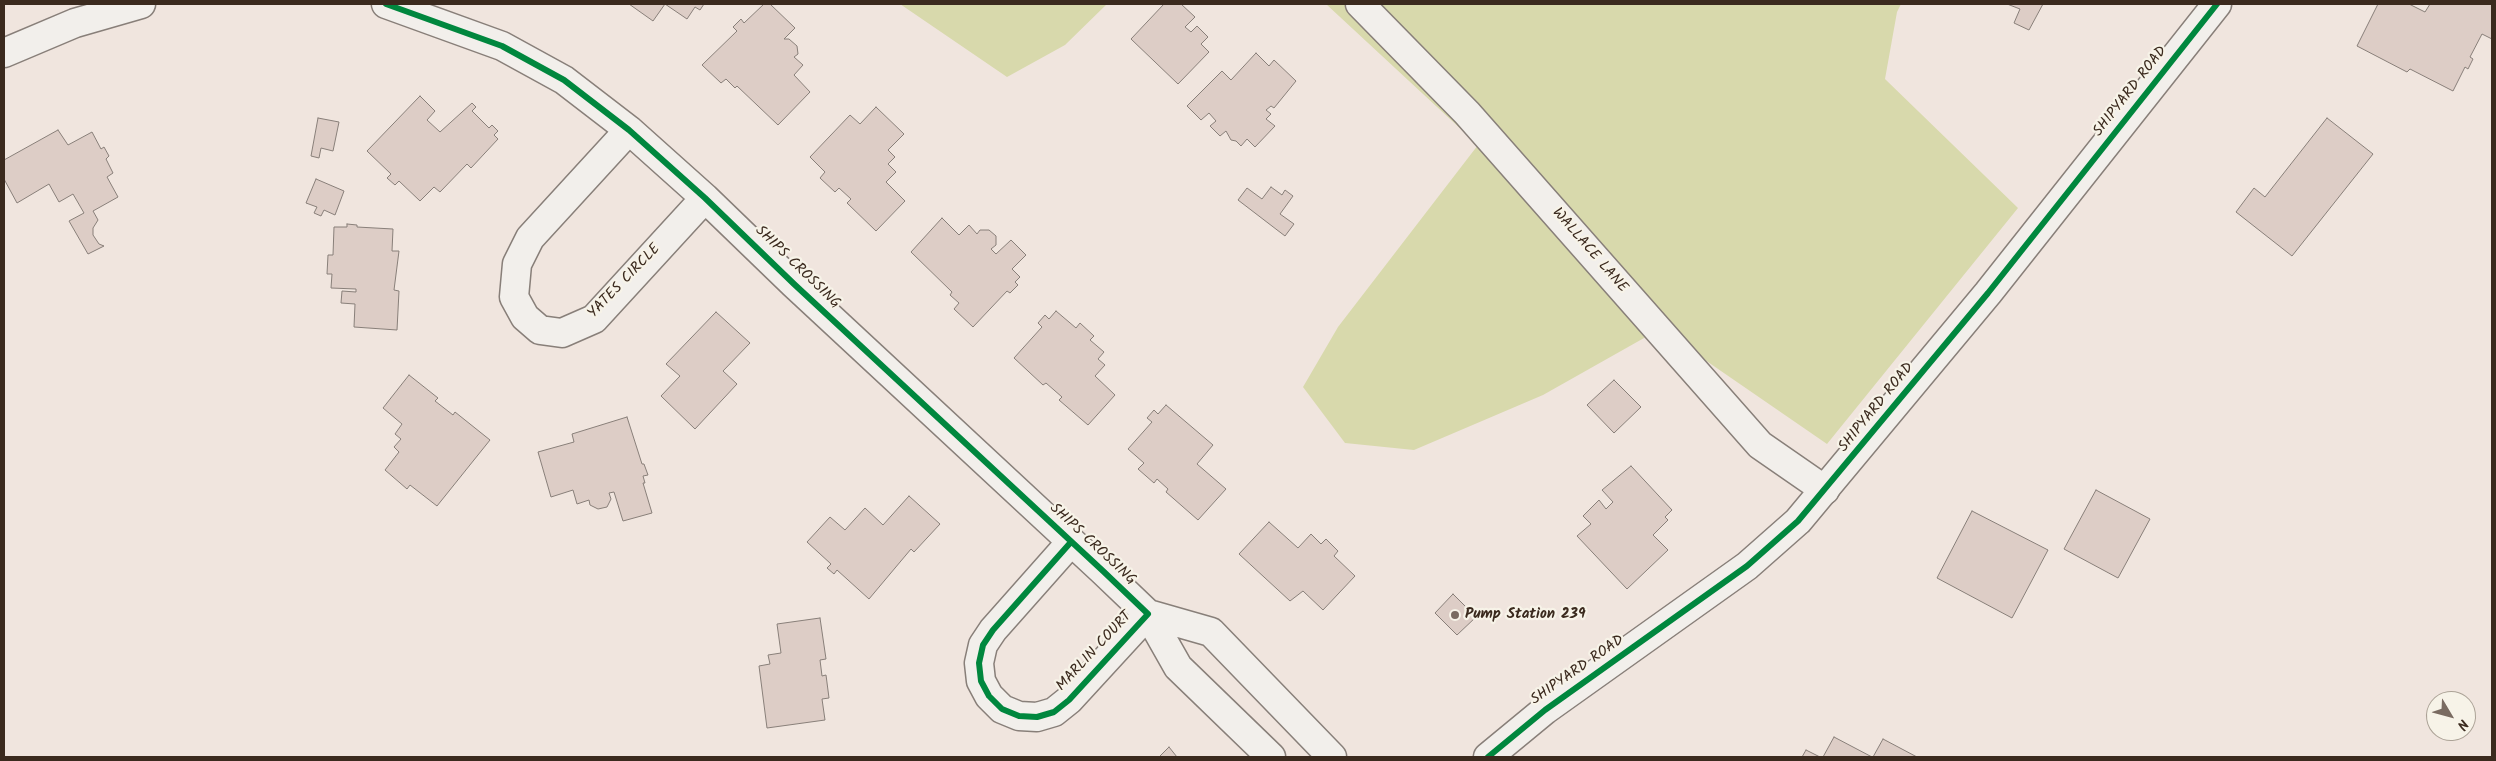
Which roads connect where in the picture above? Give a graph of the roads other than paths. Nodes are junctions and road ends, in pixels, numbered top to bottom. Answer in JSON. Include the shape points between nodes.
{"nodes":[{"id":1,"x":141,"y":4,"type":"edge"},
{"id":2,"x":386,"y":4,"type":"edge"},
{"id":3,"x":1360,"y":4,"type":"edge"},
{"id":4,"x":2217,"y":4,"type":"edge"},
{"id":5,"x":4,"y":53,"type":"edge"},
{"id":6,"x":630,"y":130,"type":"junction"},
{"id":7,"x":705,"y":198,"type":"junction"},
{"id":8,"x":1825,"y":490,"type":"junction"},
{"id":9,"x":1071,"y":542,"type":"junction"},
{"id":10,"x":1148,"y":614,"type":"junction"},
{"id":11,"x":1271,"y":757,"type":"edge"},
{"id":12,"x":1332,"y":757,"type":"edge"},
{"id":13,"x":1488,"y":757,"type":"edge"}],
"edges":[{"from":1,"to":5,"type":"street","via":[[75,23]]},
{"from":2,"to":6,"type":"street","name":"SHIPS CROSSING","via":[[502,46],[564,80]]},
{"from":3,"to":8,"type":"street","name":"WALLACE LANE","via":[[1467,113],[1760,445]]},
{"from":4,"to":8,"type":"street","name":"SHIPYARD ROAD","via":[[1981,301]]},
{"from":6,"to":7,"type":"street","name":"SHIPS CROSSING"},
{"from":6,"to":7,"type":"street","name":"YATES CIRCLE","via":[[530,238],[516,264],[514,297],[525,317],[540,330],[562,333],[594,319]]},
{"from":7,"to":9,"type":"street","name":"SHIPS CROSSING"},
{"from":8,"to":13,"type":"street","name":"SHIPYARD ROAD","via":[[1748,566],[1545,710]]},
{"from":9,"to":10,"type":"street","name":"SHIPS CROSSING"},
{"from":9,"to":10,"type":"street","name":"MARLIN COURT","via":[[993,630],[983,646],[979,663],[981,681],[989,696],[1002,709],[1019,716],[1038,717],[1054,712],[1069,700]]},
{"from":10,"to":11,"type":"street","name":"SHIPS CROSSING","via":[[1178,667]]},
{"from":10,"to":12,"type":"street","name":"SHIPS CROSSING","via":[[1211,632]]}]}
